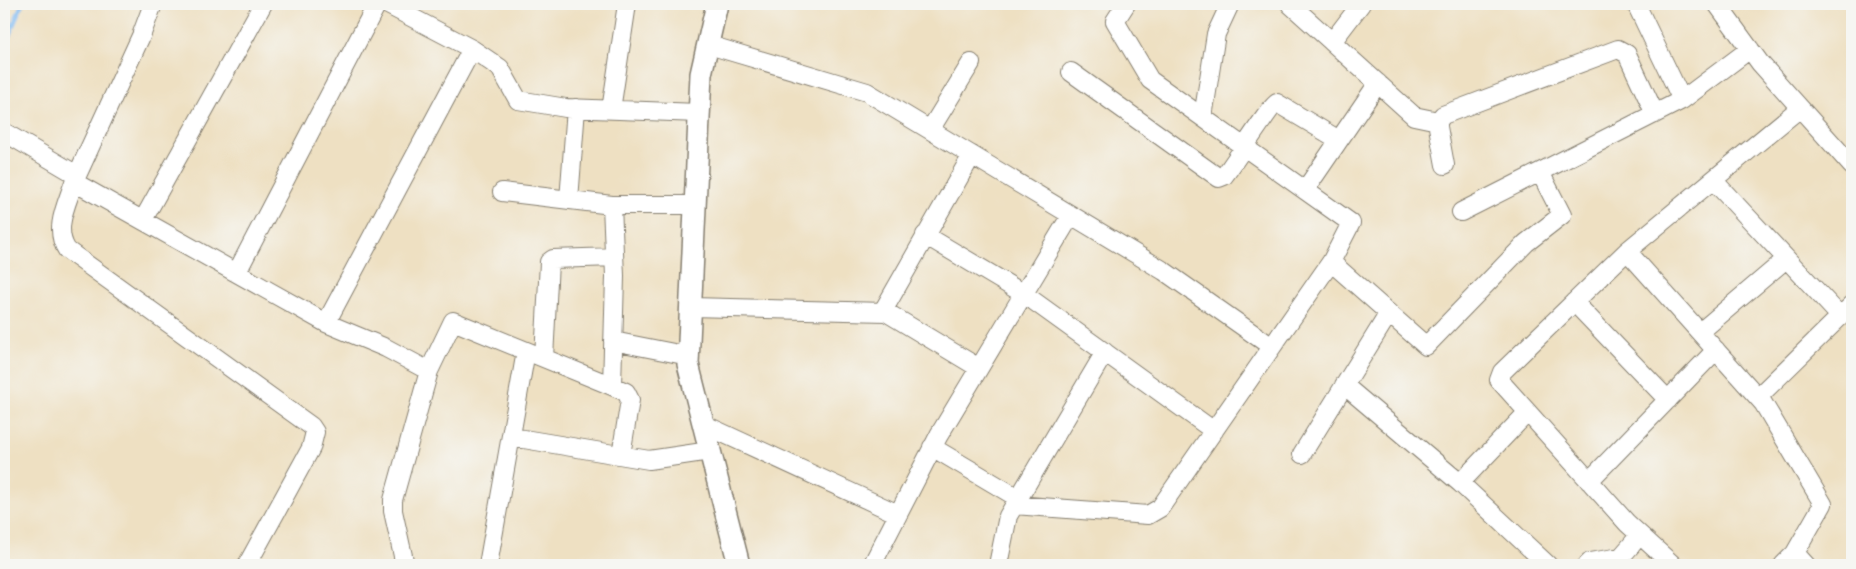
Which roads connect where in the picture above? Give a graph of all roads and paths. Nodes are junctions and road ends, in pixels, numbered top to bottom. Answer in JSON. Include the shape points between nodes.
{"nodes":[{"id":1,"x":153,"y":4,"type":"edge"},
{"id":2,"x":263,"y":4,"type":"edge"},
{"id":3,"x":377,"y":4,"type":"edge"},
{"id":4,"x":386,"y":4,"type":"edge"},
{"id":5,"x":627,"y":4,"type":"edge"},
{"id":6,"x":718,"y":4,"type":"edge"},
{"id":7,"x":1126,"y":4,"type":"edge"},
{"id":8,"x":1230,"y":4,"type":"edge"},
{"id":9,"x":1290,"y":4,"type":"edge"},
{"id":10,"x":1361,"y":4,"type":"edge"},
{"id":11,"x":1636,"y":4,"type":"edge"},
{"id":12,"x":1717,"y":4,"type":"edge"},
{"id":13,"x":1332,"y":42,"type":"junction"},
{"id":14,"x":709,"y":45,"type":"junction"},
{"id":15,"x":472,"y":49,"type":"junction"},
{"id":16,"x":1750,"y":49,"type":"junction"},
{"id":17,"x":971,"y":63,"type":"dead end"},
{"id":18,"x":1071,"y":72,"type":"dead end"},
{"id":19,"x":1378,"y":83,"type":"junction"},
{"id":20,"x":1682,"y":100,"type":"junction"},
{"id":21,"x":576,"y":108,"type":"junction"},
{"id":22,"x":1800,"y":108,"type":"junction"},
{"id":23,"x":611,"y":110,"type":"junction"},
{"id":24,"x":699,"y":113,"type":"junction"},
{"id":25,"x":1655,"y":114,"type":"junction"},
{"id":26,"x":1203,"y":117,"type":"junction"},
{"id":27,"x":1438,"y":121,"type":"junction"},
{"id":28,"x":930,"y":130,"type":"junction"},
{"id":29,"x":4,"y":132,"type":"edge"},
{"id":30,"x":1339,"y":140,"type":"junction"},
{"id":31,"x":1245,"y":148,"type":"junction"},
{"id":32,"x":972,"y":155,"type":"junction"},
{"id":33,"x":1445,"y":166,"type":"dead end"},
{"id":34,"x":1852,"y":166,"type":"edge"},
{"id":35,"x":1540,"y":172,"type":"junction"},
{"id":36,"x":76,"y":178,"type":"junction"},
{"id":37,"x":1713,"y":180,"type":"junction"},
{"id":38,"x":1305,"y":190,"type":"junction"},
{"id":39,"x":502,"y":192,"type":"dead end"},
{"id":40,"x":569,"y":200,"type":"junction"},
{"id":41,"x":612,"y":205,"type":"junction"},
{"id":42,"x":695,"y":205,"type":"junction"},
{"id":43,"x":1461,"y":212,"type":"dead end"},
{"id":44,"x":1071,"y":214,"type":"junction"},
{"id":45,"x":144,"y":220,"type":"junction"},
{"id":46,"x":925,"y":235,"type":"junction"},
{"id":47,"x":1627,"y":251,"type":"junction"},
{"id":48,"x":614,"y":257,"type":"junction"},
{"id":49,"x":1786,"y":259,"type":"junction"},
{"id":50,"x":1331,"y":262,"type":"junction"},
{"id":51,"x":237,"y":272,"type":"junction"},
{"id":52,"x":1024,"y":294,"type":"junction"},
{"id":53,"x":1574,"y":302,"type":"junction"},
{"id":54,"x":691,"y":307,"type":"junction"},
{"id":55,"x":884,"y":311,"type":"junction"},
{"id":56,"x":1846,"y":311,"type":"edge"},
{"id":57,"x":1388,"y":313,"type":"junction"},
{"id":58,"x":326,"y":323,"type":"junction"},
{"id":59,"x":1700,"y":332,"type":"junction"},
{"id":60,"x":613,"y":341,"type":"junction"},
{"id":61,"x":1272,"y":347,"type":"junction"},
{"id":62,"x":1716,"y":350,"type":"junction"},
{"id":63,"x":526,"y":351,"type":"junction"},
{"id":64,"x":1105,"y":352,"type":"junction"},
{"id":65,"x":688,"y":356,"type":"junction"},
{"id":66,"x":544,"y":358,"type":"junction"},
{"id":67,"x":422,"y":367,"type":"junction"},
{"id":68,"x":980,"y":368,"type":"junction"},
{"id":69,"x":1344,"y":385,"type":"junction"},
{"id":70,"x":612,"y":386,"type":"junction"},
{"id":71,"x":1758,"y":396,"type":"junction"},
{"id":72,"x":1668,"y":400,"type":"junction"},
{"id":73,"x":1527,"y":413,"type":"junction"},
{"id":74,"x":703,"y":424,"type":"junction"},
{"id":75,"x":1214,"y":430,"type":"junction"},
{"id":76,"x":512,"y":437,"type":"junction"},
{"id":77,"x":932,"y":447,"type":"junction"},
{"id":78,"x":710,"y":451,"type":"junction"},
{"id":79,"x":1302,"y":454,"type":"dead end"},
{"id":80,"x":621,"y":456,"type":"junction"},
{"id":81,"x":1589,"y":481,"type":"junction"},
{"id":82,"x":1460,"y":483,"type":"junction"},
{"id":83,"x":1016,"y":502,"type":"junction"},
{"id":84,"x":898,"y":514,"type":"junction"},
{"id":85,"x":1640,"y":535,"type":"junction"},
{"id":86,"x":1800,"y":559,"type":"edge"},
{"id":87,"x":247,"y":565,"type":"edge"},
{"id":88,"x":405,"y":565,"type":"edge"},
{"id":89,"x":488,"y":565,"type":"edge"},
{"id":90,"x":739,"y":565,"type":"edge"},
{"id":91,"x":872,"y":565,"type":"edge"},
{"id":92,"x":998,"y":565,"type":"edge"},
{"id":93,"x":1548,"y":565,"type":"edge"},
{"id":94,"x":1587,"y":565,"type":"edge"},
{"id":95,"x":1673,"y":565,"type":"edge"},
{"id":96,"x":1783,"y":565,"type":"edge"}],
"edges":[{"from":1,"to":36,"type":"street"},
{"from":2,"to":45,"type":"street"},
{"from":3,"to":51,"type":"street"},
{"from":4,"to":15,"type":"street"},
{"from":5,"to":23,"type":"street"},
{"from":6,"to":14,"type":"street"},
{"from":7,"to":26,"type":"street","via":[[1115,21],[1150,80]]},
{"from":8,"to":26,"type":"street","via":[[1216,34]]},
{"from":9,"to":13,"type":"street"},
{"from":10,"to":13,"type":"street"},
{"from":11,"to":20,"type":"street"},
{"from":12,"to":16,"type":"street"},
{"from":13,"to":19,"type":"street"},
{"from":14,"to":24,"type":"street","via":[[701,74]]},
{"from":14,"to":28,"type":"street","via":[[861,89]]},
{"from":15,"to":21,"type":"street","via":[[505,73],[518,100]]},
{"from":15,"to":58,"type":"street"},
{"from":16,"to":20,"type":"street"},
{"from":16,"to":22,"type":"street"},
{"from":17,"to":28,"type":"street"},
{"from":18,"to":31,"type":"street","via":[[1219,178]]},
{"from":19,"to":27,"type":"street","via":[[1414,116]]},
{"from":19,"to":30,"type":"street"},
{"from":20,"to":25,"type":"street"},
{"from":21,"to":23,"type":"street"},
{"from":21,"to":40,"type":"street"},
{"from":22,"to":34,"type":"street"},
{"from":22,"to":37,"type":"street"},
{"from":23,"to":24,"type":"street"},
{"from":24,"to":42,"type":"street"},
{"from":25,"to":27,"type":"street","via":[[1627,54],[1618,49],[1442,115]]},
{"from":25,"to":35,"type":"street"},
{"from":26,"to":31,"type":"street"},
{"from":27,"to":33,"type":"street"},
{"from":28,"to":32,"type":"street"},
{"from":29,"to":36,"type":"street"},
{"from":30,"to":31,"type":"street","via":[[1282,103],[1277,103],[1270,107]]},
{"from":30,"to":38,"type":"street"},
{"from":31,"to":38,"type":"street"},
{"from":32,"to":44,"type":"street"},
{"from":32,"to":46,"type":"street"},
{"from":35,"to":43,"type":"street"},
{"from":35,"to":57,"type":"street","via":[[1562,215],[1526,243],[1426,346]]},
{"from":36,"to":45,"type":"street"},
{"from":36,"to":87,"type":"street","via":[[59,229],[67,250],[315,432],[311,448]]},
{"from":37,"to":47,"type":"street"},
{"from":37,"to":49,"type":"street"},
{"from":38,"to":50,"type":"street","via":[[1351,223]]},
{"from":39,"to":40,"type":"street"},
{"from":40,"to":41,"type":"street"},
{"from":41,"to":42,"type":"street"},
{"from":41,"to":48,"type":"street"},
{"from":42,"to":54,"type":"street"},
{"from":44,"to":52,"type":"street"},
{"from":44,"to":61,"type":"street","via":[[1172,276]]},
{"from":45,"to":51,"type":"street"},
{"from":46,"to":52,"type":"street"},
{"from":46,"to":55,"type":"street"},
{"from":47,"to":53,"type":"street"},
{"from":47,"to":59,"type":"street"},
{"from":48,"to":60,"type":"street"},
{"from":48,"to":66,"type":"street","via":[[553,259],[550,262]]},
{"from":49,"to":56,"type":"street"},
{"from":49,"to":59,"type":"street"},
{"from":50,"to":57,"type":"street"},
{"from":50,"to":61,"type":"street"},
{"from":51,"to":58,"type":"street"},
{"from":52,"to":64,"type":"street"},
{"from":52,"to":68,"type":"street"},
{"from":53,"to":72,"type":"street"},
{"from":53,"to":73,"type":"street","via":[[1500,376],[1500,383]]},
{"from":54,"to":55,"type":"street"},
{"from":54,"to":65,"type":"street"},
{"from":55,"to":68,"type":"street"},
{"from":56,"to":71,"type":"street"},
{"from":57,"to":69,"type":"street"},
{"from":58,"to":67,"type":"street"},
{"from":59,"to":62,"type":"street"},
{"from":60,"to":65,"type":"street"},
{"from":60,"to":70,"type":"street"},
{"from":61,"to":75,"type":"street"},
{"from":62,"to":71,"type":"street"},
{"from":62,"to":72,"type":"street"},
{"from":63,"to":66,"type":"street"},
{"from":63,"to":67,"type":"street","via":[[453,321]]},
{"from":63,"to":76,"type":"street"},
{"from":64,"to":75,"type":"street"},
{"from":64,"to":83,"type":"street"},
{"from":65,"to":74,"type":"street"},
{"from":66,"to":70,"type":"street"},
{"from":67,"to":88,"type":"street","via":[[393,500]]},
{"from":68,"to":77,"type":"street"},
{"from":69,"to":79,"type":"street"},
{"from":69,"to":82,"type":"street"},
{"from":70,"to":80,"type":"street","via":[[626,392],[630,400]]},
{"from":71,"to":86,"type":"street","via":[[1823,504]]},
{"from":72,"to":81,"type":"street"},
{"from":73,"to":81,"type":"street"},
{"from":73,"to":82,"type":"street"},
{"from":74,"to":78,"type":"street"},
{"from":74,"to":84,"type":"street"},
{"from":75,"to":83,"type":"street","via":[[1154,513]]},
{"from":76,"to":80,"type":"street"},
{"from":76,"to":89,"type":"street"},
{"from":77,"to":83,"type":"street"},
{"from":77,"to":84,"type":"street"},
{"from":78,"to":80,"type":"street","via":[[657,461]]},
{"from":78,"to":90,"type":"street"},
{"from":81,"to":85,"type":"street"},
{"from":82,"to":93,"type":"street"},
{"from":83,"to":92,"type":"street","via":[[1004,526]]},
{"from":84,"to":91,"type":"street"},
{"from":85,"to":94,"type":"street","via":[[1621,557]]},
{"from":85,"to":95,"type":"street"},
{"from":86,"to":96,"type":"street"}]}
